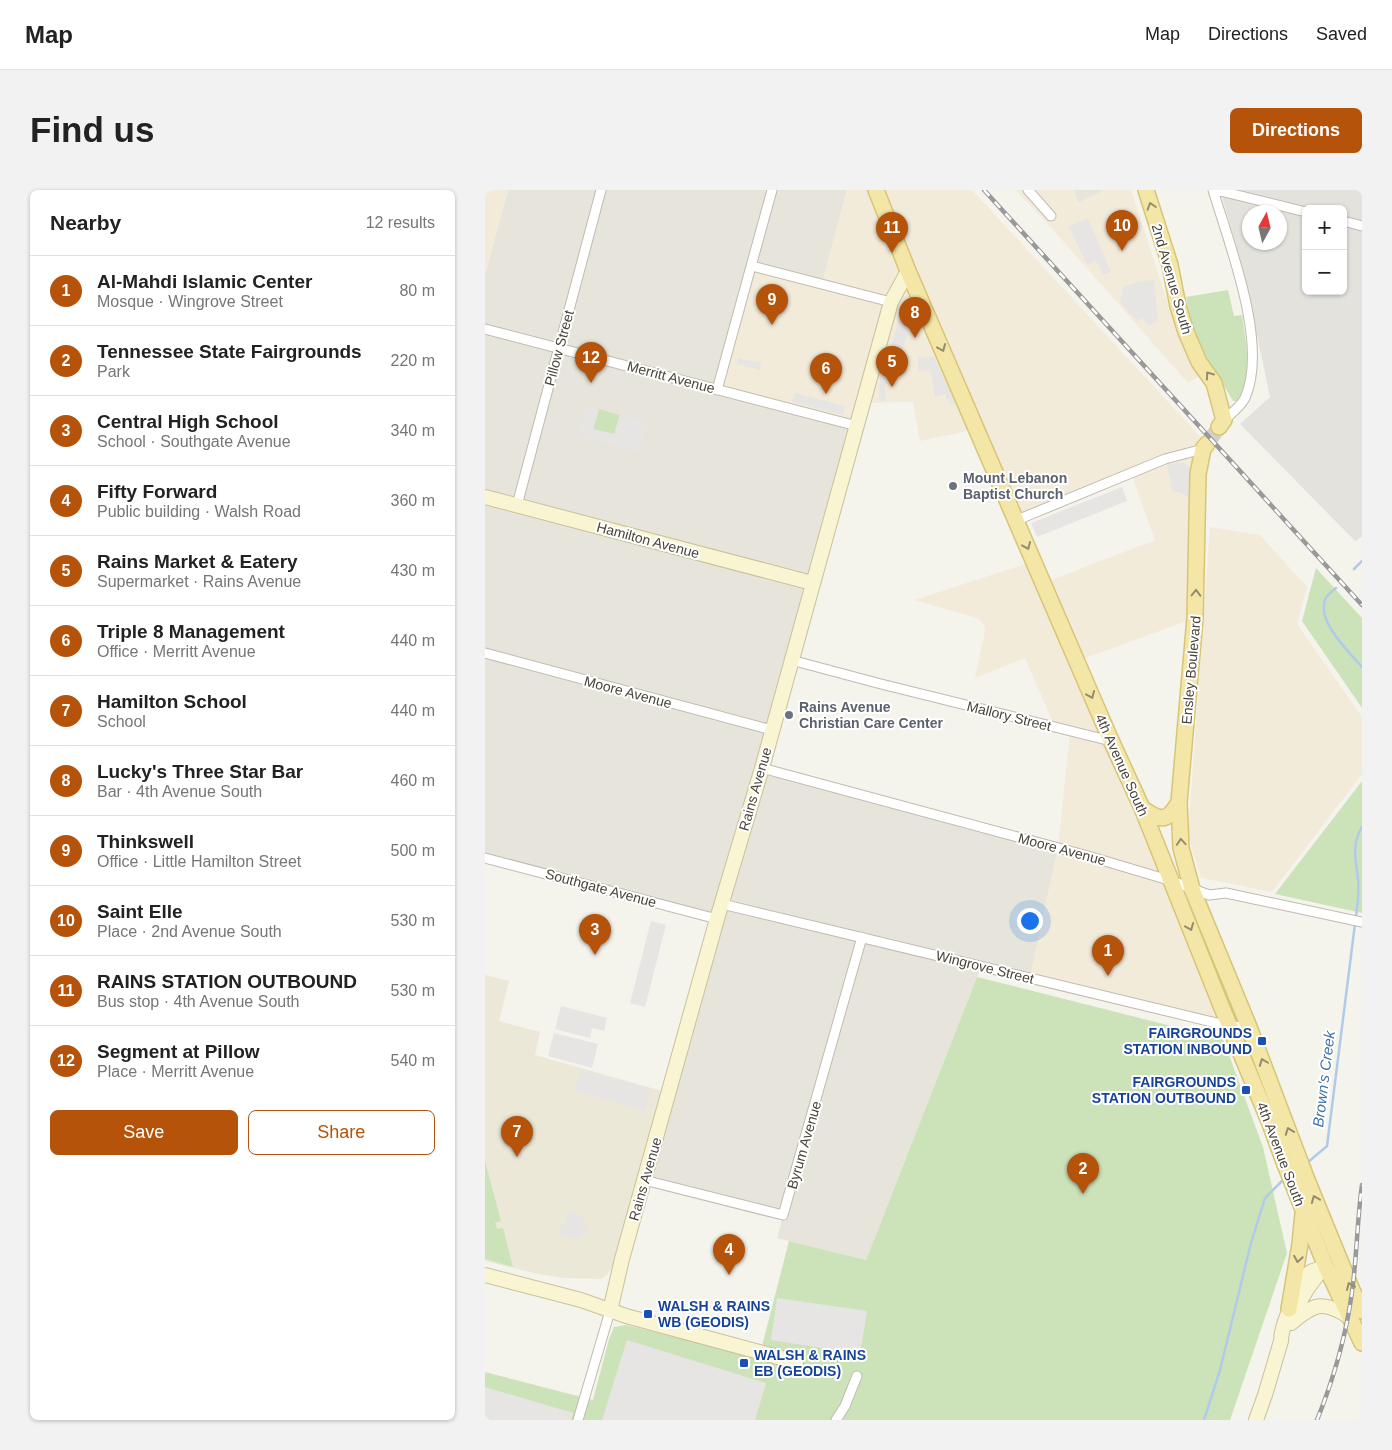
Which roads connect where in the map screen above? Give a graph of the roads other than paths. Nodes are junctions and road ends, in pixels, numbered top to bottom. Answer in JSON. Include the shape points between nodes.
{"nodes":[{"id":1,"x":601,"y":190,"type":"edge"},
{"id":2,"x":772,"y":190,"type":"edge"},
{"id":3,"x":877,"y":190,"type":"edge"},
{"id":4,"x":1028,"y":190,"type":"edge"},
{"id":5,"x":1146,"y":190,"type":"edge"},
{"id":6,"x":1215,"y":190,"type":"edge"},
{"id":7,"x":1302,"y":211,"type":"edge"},
{"id":8,"x":1051,"y":216,"type":"dead end"},
{"id":9,"x":1347,"y":222,"type":"edge"},
{"id":10,"x":1362,"y":226,"type":"edge"},
{"id":11,"x":752,"y":266,"type":"junction"},
{"id":12,"x":908,"y":271,"type":"junction"},
{"id":13,"x":891,"y":302,"type":"junction"},
{"id":14,"x":485,"y":329,"type":"edge"},
{"id":15,"x":559,"y":348,"type":"junction"},
{"id":16,"x":717,"y":390,"type":"junction"},
{"id":17,"x":1222,"y":424,"type":"joint"},
{"id":18,"x":857,"y":426,"type":"junction"},
{"id":19,"x":1205,"y":446,"type":"joint"},
{"id":20,"x":485,"y":497,"type":"edge"},
{"id":21,"x":517,"y":505,"type":"junction"},
{"id":22,"x":1017,"y":520,"type":"junction"},
{"id":23,"x":812,"y":583,"type":"junction"},
{"id":24,"x":485,"y":653,"type":"edge"},
{"id":25,"x":791,"y":660,"type":"junction"},
{"id":26,"x":772,"y":730,"type":"junction"},
{"id":27,"x":1111,"y":741,"type":"junction"},
{"id":28,"x":762,"y":768,"type":"junction"},
{"id":29,"x":1179,"y":802,"type":"junction"},
{"id":30,"x":1142,"y":808,"type":"junction"},
{"id":31,"x":485,"y":858,"type":"edge"},
{"id":32,"x":1172,"y":881,"type":"junction"},
{"id":33,"x":1192,"y":889,"type":"junction"},
{"id":34,"x":722,"y":904,"type":"junction"},
{"id":35,"x":717,"y":918,"type":"junction"},
{"id":36,"x":1362,"y":922,"type":"edge"},
{"id":37,"x":862,"y":937,"type":"junction"},
{"id":38,"x":1229,"y":1026,"type":"junction"},
{"id":39,"x":1249,"y":1027,"type":"junction"},
{"id":40,"x":644,"y":1180,"type":"junction"},
{"id":41,"x":1300,"y":1182,"type":"junction"},
{"id":42,"x":1303,"y":1210,"type":"junction"},
{"id":43,"x":1340,"y":1260,"type":"junction"},
{"id":44,"x":1324,"y":1268,"type":"junction"},
{"id":45,"x":485,"y":1275,"type":"edge"},
{"id":46,"x":610,"y":1310,"type":"junction"},
{"id":47,"x":1355,"y":1313,"type":"edge"},
{"id":48,"x":1290,"y":1316,"type":"junction"},
{"id":49,"x":1362,"y":1343,"type":"edge"},
{"id":50,"x":796,"y":1362,"type":"dead end"},
{"id":51,"x":857,"y":1376,"type":"dead end"},
{"id":52,"x":578,"y":1420,"type":"edge"},
{"id":53,"x":836,"y":1420,"type":"edge"},
{"id":54,"x":1256,"y":1420,"type":"edge"}],
"edges":[{"from":1,"to":15,"type":"street","name":"Pillow Street"},
{"from":2,"to":11,"type":"street"},
{"from":3,"to":12,"type":"main road","name":"4th Avenue South"},
{"from":4,"to":8,"type":"street"},
{"from":17,"to":5,"type":"main road","name":"2nd Avenue South","one_way":true,"via":[[1214,383],[1199,362],[1177,306],[1170,265]]},
{"from":6,"to":7,"type":"street"},
{"from":6,"to":17,"type":"street","via":[[1244,291],[1252,353],[1244,400]]},
{"from":9,"to":10,"type":"street"},
{"from":11,"to":13,"type":"street"},
{"from":11,"to":16,"type":"street"},
{"from":12,"to":13,"type":"street","name":"Rains Avenue"},
{"from":12,"to":22,"type":"main road","name":"4th Avenue South","one_way":true},
{"from":13,"to":18,"type":"street","name":"Rains Avenue"},
{"from":14,"to":15,"type":"street","name":"Merritt Avenue"},
{"from":15,"to":16,"type":"street","name":"Merritt Avenue"},
{"from":15,"to":21,"type":"street","name":"Pillow Street"},
{"from":16,"to":18,"type":"street","name":"Merritt Avenue"},
{"from":18,"to":23,"type":"street","name":"Rains Avenue"},
{"from":19,"to":22,"type":"street","via":[[1165,459]]},
{"from":29,"to":19,"type":"main road","name":"Ensley Boulevard","one_way":true,"via":[[1195,618],[1198,474]]},
{"from":20,"to":21,"type":"street","name":"Hamilton Avenue"},
{"from":21,"to":23,"type":"street","name":"Hamilton Avenue"},
{"from":22,"to":27,"type":"main road","name":"4th Avenue South","one_way":true},
{"from":23,"to":25,"type":"street","name":"Rains Avenue"},
{"from":24,"to":26,"type":"street","name":"Moore Avenue"},
{"from":25,"to":26,"type":"street","name":"Rains Avenue"},
{"from":25,"to":27,"type":"street","name":"Mallory Street"},
{"from":26,"to":28,"type":"street","name":"Rains Avenue"},
{"from":27,"to":30,"type":"main road","name":"4th Avenue South"},
{"from":28,"to":32,"type":"street","name":"Moore Avenue"},
{"from":28,"to":34,"type":"street","name":"Rains Avenue"},
{"from":29,"to":30,"type":"main road","via":[[1173,813],[1162,819]]},
{"from":33,"to":29,"type":"main road","name":"Ensley Boulevard","one_way":true,"via":[[1181,848]]},
{"from":30,"to":32,"type":"main road","name":"4th Avenue South"},
{"from":31,"to":35,"type":"street","name":"Southgate Avenue"},
{"from":32,"to":33,"type":"street","name":"Moore Avenue"},
{"from":32,"to":38,"type":"main road","name":"4th Avenue South","one_way":true},
{"from":33,"to":36,"type":"street","name":"Moore Avenue","via":[[1209,895],[1226,893]]},
{"from":33,"to":39,"type":"main road","name":"4th Avenue South"},
{"from":34,"to":35,"type":"street","name":"Rains Avenue"},
{"from":34,"to":37,"type":"street","name":"Wingrove Street"},
{"from":35,"to":40,"type":"street","name":"Rains Avenue"},
{"from":37,"to":38,"type":"street","name":"Wingrove Street"},
{"from":37,"to":40,"type":"street","name":"Byrum Avenue","via":[[783,1215]]},
{"from":38,"to":39,"type":"street","name":"Wingrove Street"},
{"from":38,"to":41,"type":"main road","name":"4th Avenue South","via":[[1284,1162]]},
{"from":41,"to":39,"type":"main road","name":"4th Avenue South","one_way":true,"via":[[1297,1155]]},
{"from":40,"to":46,"type":"street","name":"Rains Avenue"},
{"from":41,"to":42,"type":"main road","name":"4th Avenue South"},
{"from":43,"to":41,"type":"main road","name":"4th Avenue South","one_way":true},
{"from":42,"to":44,"type":"main road","name":"4th Avenue South"},
{"from":42,"to":48,"type":"main road","one_way":true},
{"from":43,"to":44,"type":"street"},
{"from":47,"to":43,"type":"main road","name":"4th Avenue South","one_way":true},
{"from":44,"to":47,"type":"main road","name":"4th Avenue South"},
{"from":44,"to":48,"type":"street","via":[[1314,1269],[1305,1275],[1297,1287]]},
{"from":45,"to":46,"type":"street"},
{"from":46,"to":50,"type":"street"},
{"from":46,"to":52,"type":"street"},
{"from":47,"to":48,"type":"street","via":[[1316,1306]]},
{"from":47,"to":49,"type":"main road","name":"4th Avenue South"},
{"from":48,"to":54,"type":"street","via":[[1281,1334]]},
{"from":51,"to":53,"type":"street"}]}
